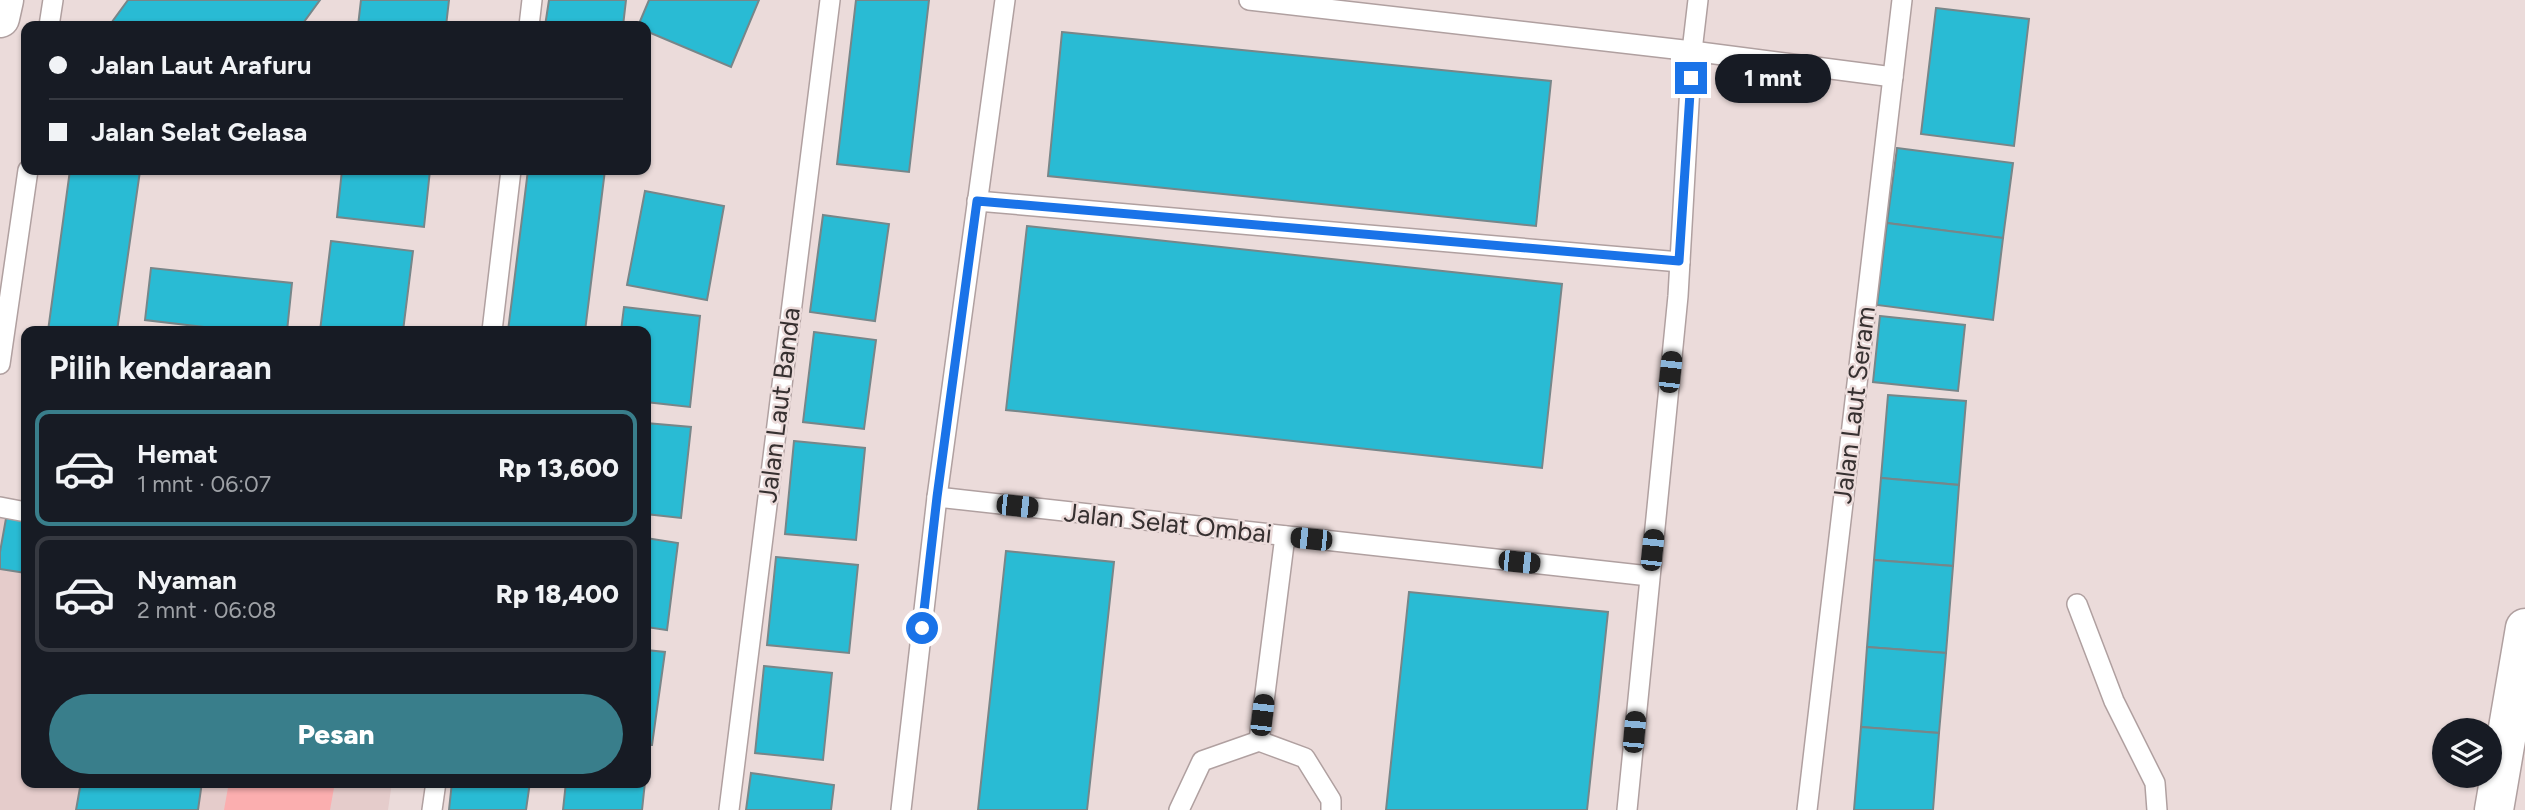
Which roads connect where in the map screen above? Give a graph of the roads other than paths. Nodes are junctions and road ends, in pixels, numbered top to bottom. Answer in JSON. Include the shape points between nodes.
{"nodes":[{"id":1,"x":4,"y":0,"type":"edge"},
{"id":2,"x":53,"y":0,"type":"edge"},
{"id":3,"x":532,"y":0,"type":"edge"},
{"id":4,"x":830,"y":0,"type":"edge"},
{"id":5,"x":1005,"y":0,"type":"edge"},
{"id":6,"x":1249,"y":0,"type":"edge"},
{"id":7,"x":1698,"y":0,"type":"edge"},
{"id":8,"x":1902,"y":0,"type":"edge"},
{"id":9,"x":0,"y":18,"type":"edge"},
{"id":10,"x":50,"y":21,"type":"edge"},
{"id":11,"x":530,"y":21,"type":"edge"},
{"id":12,"x":1692,"y":51,"type":"junction"},
{"id":13,"x":1893,"y":77,"type":"junction"},
{"id":14,"x":27,"y":175,"type":"edge"},
{"id":15,"x":510,"y":175,"type":"edge"},
{"id":16,"x":977,"y":201,"type":"junction"},
{"id":17,"x":1679,"y":261,"type":"junction"},
{"id":18,"x":493,"y":326,"type":"edge"},
{"id":19,"x":0,"y":364,"type":"edge"},
{"id":20,"x":937,"y":497,"type":"junction"},
{"id":21,"x":0,"y":507,"type":"edge"},
{"id":22,"x":21,"y":511,"type":"edge"},
{"id":23,"x":1285,"y":536,"type":"junction"},
{"id":24,"x":1650,"y":576,"type":"junction"},
{"id":25,"x":2077,"y":604,"type":"dead end"},
{"id":26,"x":2525,"y":628,"type":"edge"},
{"id":27,"x":1259,"y":741,"type":"junction"},
{"id":28,"x":2506,"y":787,"type":"edge"},
{"id":29,"x":435,"y":788,"type":"edge"},
{"id":30,"x":432,"y":810,"type":"edge"},
{"id":31,"x":729,"y":810,"type":"edge"},
{"id":32,"x":901,"y":810,"type":"edge"},
{"id":33,"x":1179,"y":810,"type":"edge"},
{"id":34,"x":1331,"y":810,"type":"edge"},
{"id":35,"x":1627,"y":810,"type":"edge"},
{"id":36,"x":1807,"y":810,"type":"edge"},
{"id":37,"x":2157,"y":810,"type":"edge"}],
"edges":[{"from":1,"to":9,"type":"street"},
{"from":2,"to":10,"type":"lane"},
{"from":3,"to":11,"type":"lane"},
{"from":4,"to":31,"type":"lane","name":"Jalan Laut Banda"},
{"from":5,"to":16,"type":"lane"},
{"from":6,"to":12,"type":"lane"},
{"from":7,"to":12,"type":"lane"},
{"from":8,"to":13,"type":"lane","name":"Jalan Laut Seram"},
{"from":12,"to":13,"type":"lane"},
{"from":12,"to":17,"type":"lane"},
{"from":13,"to":36,"type":"lane","name":"Jalan Laut Seram"},
{"from":14,"to":19,"type":"lane"},
{"from":15,"to":18,"type":"lane"},
{"from":16,"to":17,"type":"lane"},
{"from":16,"to":20,"type":"lane"},
{"from":17,"to":24,"type":"lane"},
{"from":20,"to":23,"type":"lane","name":"Jalan Selat Ombai"},
{"from":20,"to":32,"type":"lane"},
{"from":21,"to":22,"type":"lane"},
{"from":23,"to":24,"type":"lane","name":"Jalan Selat Ombai"},
{"from":23,"to":27,"type":"lane"},
{"from":24,"to":35,"type":"lane"},
{"from":25,"to":37,"type":"lane","via":[[2114,701],[2155,783]]},
{"from":26,"to":28,"type":"street"},
{"from":27,"to":33,"type":"lane","via":[[1202,761]]},
{"from":27,"to":34,"type":"lane","via":[[1304,758],[1331,800]]},
{"from":29,"to":30,"type":"lane"}]}
